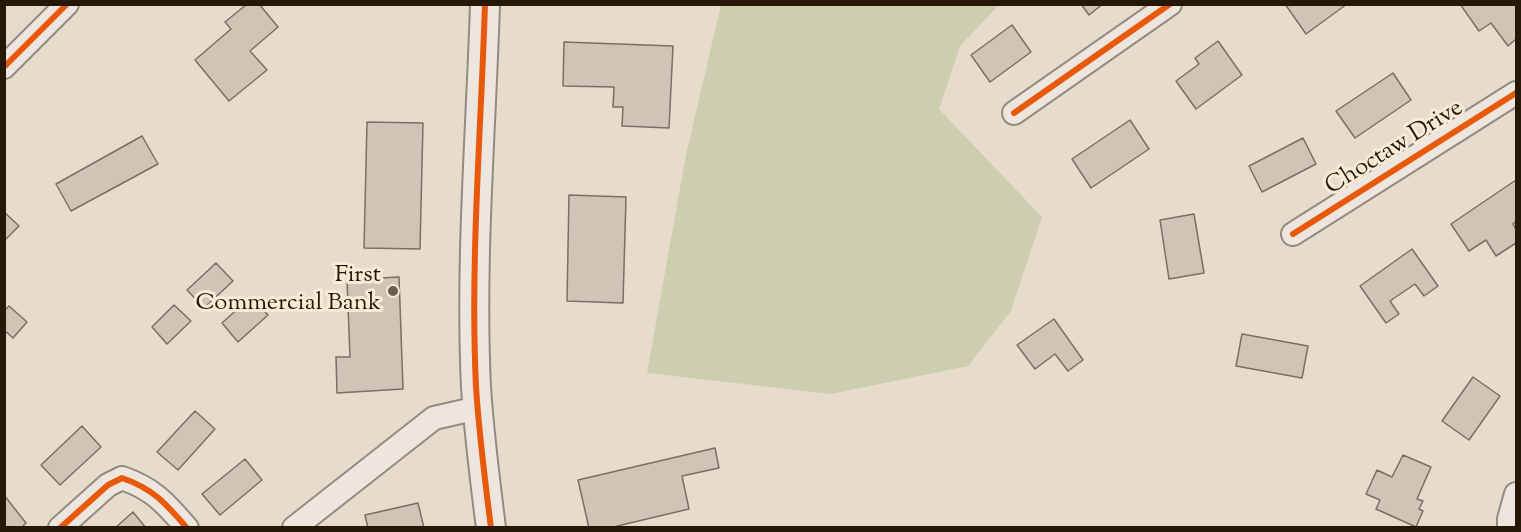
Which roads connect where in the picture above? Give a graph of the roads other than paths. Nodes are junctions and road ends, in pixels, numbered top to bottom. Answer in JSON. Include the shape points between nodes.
{"nodes":[{"id":1,"x":67,"y":4,"type":"edge"},
{"id":2,"x":485,"y":4,"type":"edge"},
{"id":3,"x":1170,"y":4,"type":"edge"},
{"id":4,"x":4,"y":67,"type":"edge"},
{"id":5,"x":1516,"y":93,"type":"edge"},
{"id":6,"x":1014,"y":113,"type":"dead end"},
{"id":7,"x":1293,"y":234,"type":"dead end"},
{"id":8,"x":478,"y":408,"type":"junction"},
{"id":9,"x":1516,"y":494,"type":"edge"},
{"id":10,"x":60,"y":528,"type":"edge"},
{"id":11,"x":187,"y":528,"type":"edge"},
{"id":12,"x":294,"y":528,"type":"edge"},
{"id":13,"x":491,"y":528,"type":"edge"},
{"id":14,"x":1509,"y":528,"type":"edge"}],
"edges":[{"from":1,"to":4,"type":"street"},
{"from":2,"to":8,"type":"street","via":[[476,261]]},
{"from":3,"to":6,"type":"street"},
{"from":5,"to":7,"type":"street","name":"Choctaw Drive"},
{"from":8,"to":12,"type":"street","via":[[434,418]]},
{"from":8,"to":13,"type":"street"},
{"from":9,"to":14,"type":"street"},
{"from":10,"to":11,"type":"street","via":[[108,484],[122,478],[141,484],[161,498]]}]}
